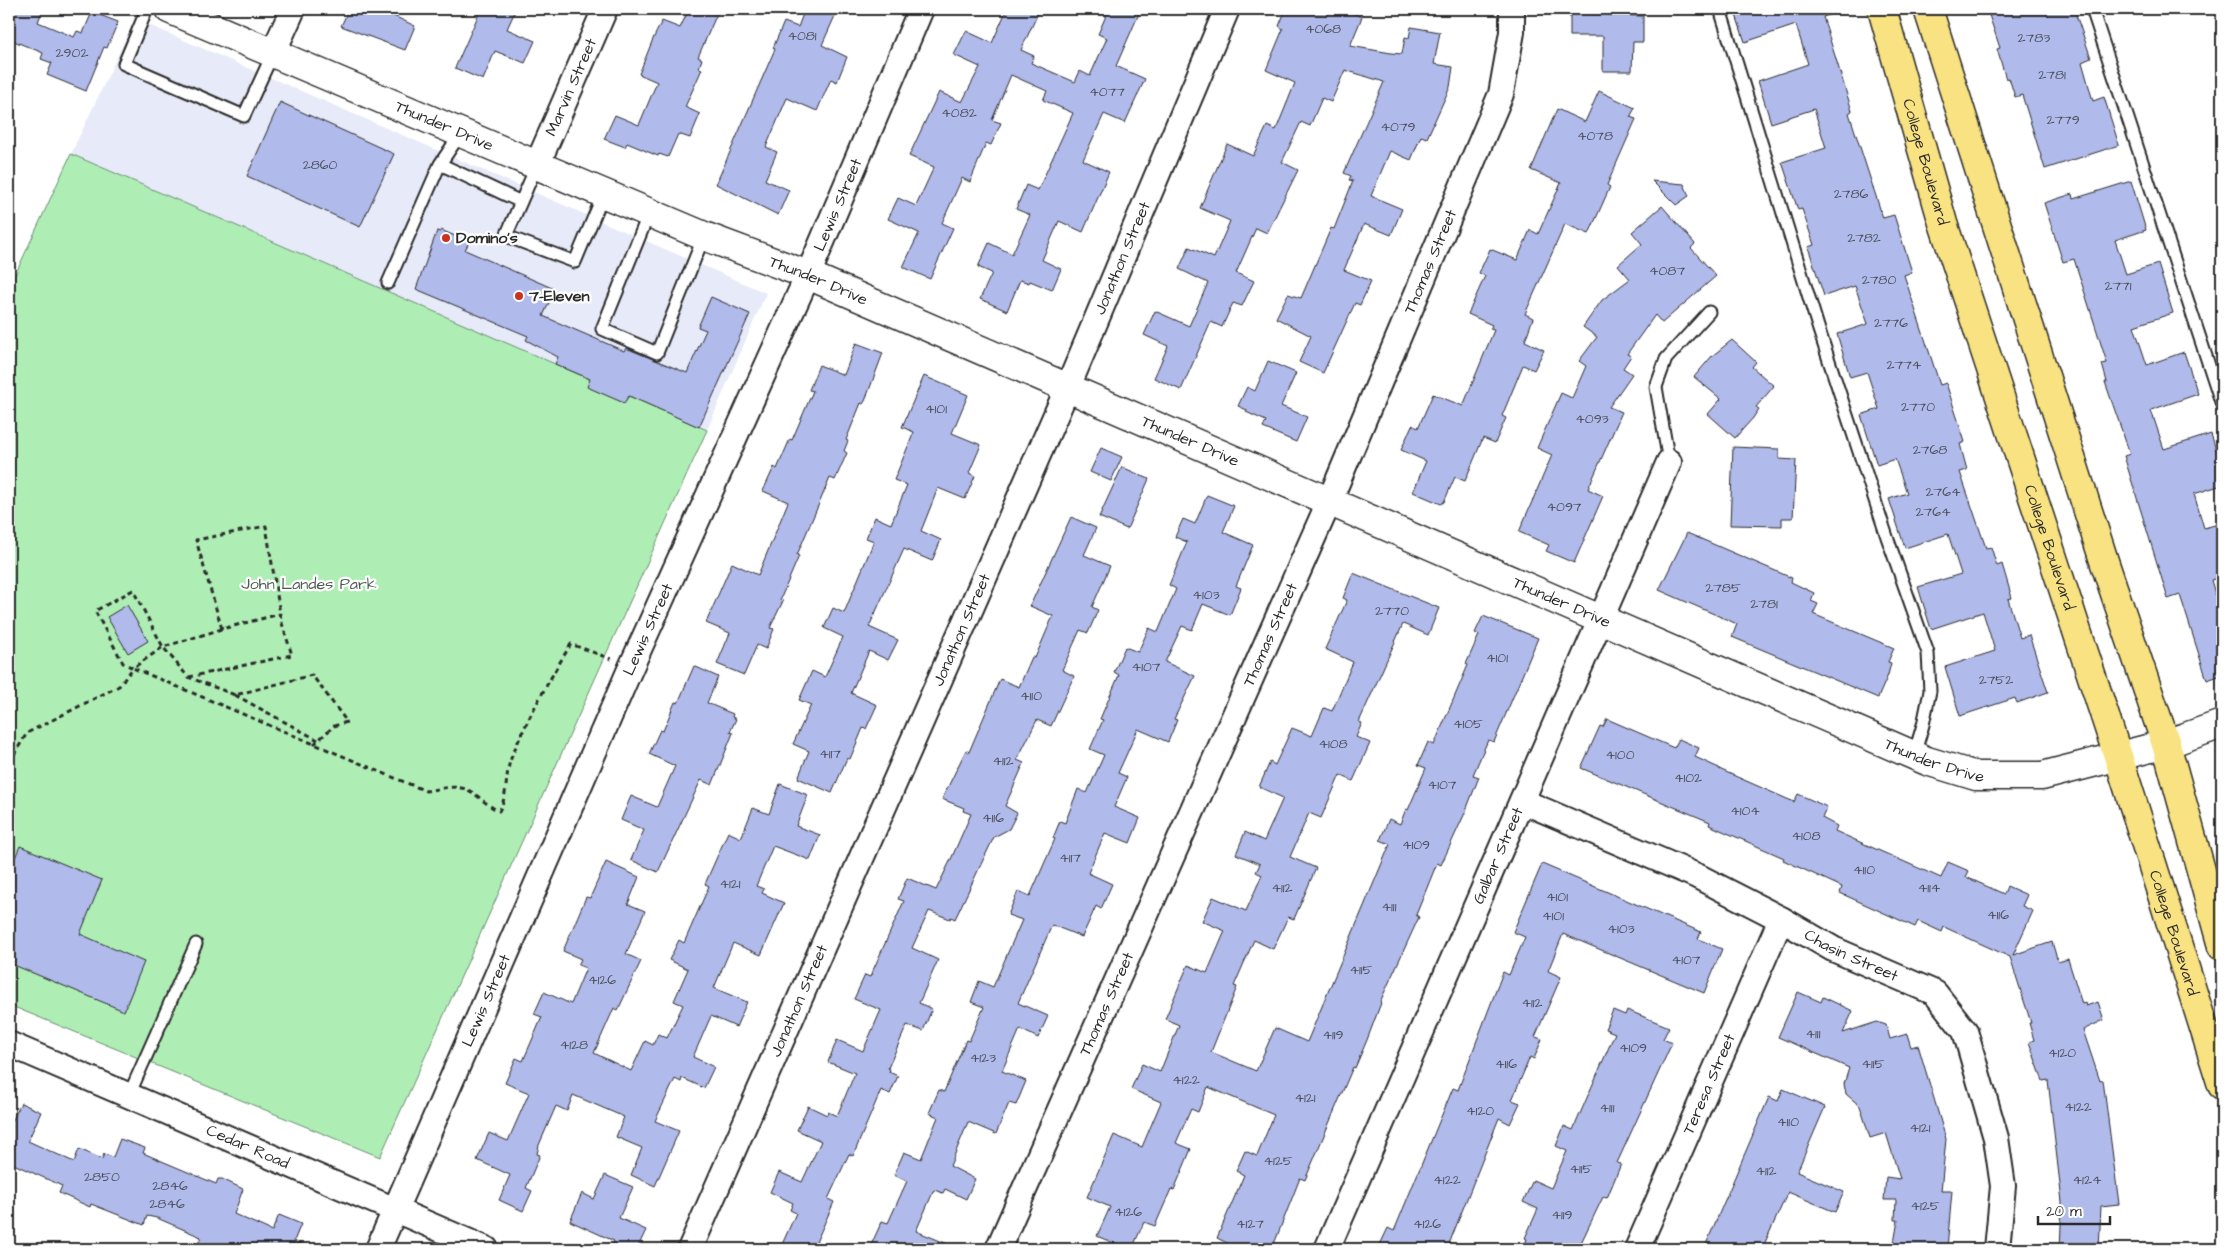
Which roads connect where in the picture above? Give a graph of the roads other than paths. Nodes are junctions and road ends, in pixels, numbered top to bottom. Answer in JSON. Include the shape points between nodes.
{"nodes":[{"id":1,"x":147,"y":9,"type":"edge"},
{"id":2,"x":169,"y":9,"type":"edge"},
{"id":3,"x":293,"y":9,"type":"edge"},
{"id":4,"x":606,"y":9,"type":"edge"},
{"id":5,"x":921,"y":9,"type":"edge"},
{"id":6,"x":1227,"y":9,"type":"edge"},
{"id":7,"x":1512,"y":9,"type":"edge"},
{"id":8,"x":1720,"y":9,"type":"edge"},
{"id":9,"x":1882,"y":9,"type":"edge"},
{"id":10,"x":1928,"y":9,"type":"edge"},
{"id":11,"x":2092,"y":9,"type":"edge"},
{"id":12,"x":273,"y":53,"type":"junction"},
{"id":13,"x":461,"y":133,"type":"junction"},
{"id":14,"x":440,"y":164,"type":"junction"},
{"id":15,"x":537,"y":165,"type":"junction"},
{"id":16,"x":604,"y":193,"type":"junction"},
{"id":17,"x":521,"y":202,"type":"junction"},
{"id":18,"x":649,"y":213,"type":"junction"},
{"id":19,"x":704,"y":236,"type":"junction"},
{"id":20,"x":808,"y":275,"type":"junction"},
{"id":21,"x":388,"y":283,"type":"dead end"},
{"id":22,"x":1710,"y":312,"type":"dead end"},
{"id":23,"x":1068,"y":387,"type":"junction"},
{"id":24,"x":2222,"y":405,"type":"edge"},
{"id":25,"x":1669,"y":462,"type":"joint"},
{"id":26,"x":1329,"y":502,"type":"junction"},
{"id":27,"x":1602,"y":618,"type":"junction"},
{"id":28,"x":2222,"y":724,"type":"edge"},
{"id":29,"x":2166,"y":744,"type":"junction"},
{"id":30,"x":1914,"y":756,"type":"junction"},
{"id":31,"x":2118,"y":756,"type":"junction"},
{"id":32,"x":1522,"y":801,"type":"junction"},
{"id":33,"x":1781,"y":919,"type":"junction"},
{"id":34,"x":196,"y":944,"type":"dead end"},
{"id":35,"x":2222,"y":946,"type":"edge"},
{"id":36,"x":9,"y":1044,"type":"edge"},
{"id":37,"x":2222,"y":1085,"type":"edge"},
{"id":38,"x":130,"y":1095,"type":"junction"},
{"id":39,"x":395,"y":1211,"type":"junction"},
{"id":40,"x":378,"y":1249,"type":"edge"},
{"id":41,"x":486,"y":1249,"type":"edge"},
{"id":42,"x":690,"y":1249,"type":"edge"},
{"id":43,"x":998,"y":1249,"type":"edge"},
{"id":44,"x":1327,"y":1249,"type":"edge"},
{"id":45,"x":1636,"y":1249,"type":"edge"},
{"id":46,"x":1996,"y":1249,"type":"edge"}],
"edges":[{"from":1,"to":12,"type":"lane","via":[[124,64],[244,116]]},
{"from":2,"to":12,"type":"street","name":"Thunder Drive"},
{"from":3,"to":12,"type":"street"},
{"from":4,"to":15,"type":"street","name":"Marvin Street"},
{"from":5,"to":20,"type":"street","name":"Lewis Street"},
{"from":6,"to":23,"type":"street","name":"Jonathon Street"},
{"from":7,"to":26,"type":"street","name":"Thomas Street","via":[[1512,32],[1501,94]]},
{"from":8,"to":30,"type":"lane","via":[[1819,330],[1886,537],[1928,653],[1930,691]]},
{"from":9,"to":31,"type":"main road","name":"College Boulevard","via":[[1943,223]]},
{"from":10,"to":29,"type":"main road","via":[[2105,564]]},
{"from":11,"to":24,"type":"lane"},
{"from":12,"to":13,"type":"street","name":"Thunder Drive"},
{"from":13,"to":14,"type":"lane"},
{"from":13,"to":15,"type":"street","name":"Thunder Drive"},
{"from":14,"to":17,"type":"lane"},
{"from":14,"to":21,"type":"lane"},
{"from":15,"to":16,"type":"street","name":"Thunder Drive"},
{"from":15,"to":17,"type":"lane"},
{"from":16,"to":17,"type":"lane","via":[[574,262],[506,236]]},
{"from":16,"to":18,"type":"street","name":"Thunder Drive"},
{"from":18,"to":19,"type":"street","name":"Thunder Drive"},
{"from":18,"to":19,"type":"lane","via":[[602,329],[657,353]]},
{"from":19,"to":20,"type":"street","name":"Thunder Drive"},
{"from":20,"to":23,"type":"street","name":"Thunder Drive"},
{"from":20,"to":39,"type":"street","name":"Lewis Street","via":[[631,666]]},
{"from":22,"to":25,"type":"lane","via":[[1666,359],[1656,387]]},
{"from":23,"to":26,"type":"street","name":"Thunder Drive"},
{"from":23,"to":42,"type":"street","name":"Jonathon Street"},
{"from":25,"to":27,"type":"street","name":"Galbar Street"},
{"from":26,"to":27,"type":"street","name":"Thunder Drive"},
{"from":26,"to":43,"type":"street","name":"Thomas Street"},
{"from":27,"to":30,"type":"street","name":"Thunder Drive"},
{"from":27,"to":32,"type":"street","name":"Galbar Street"},
{"from":28,"to":29,"type":"street","name":"Thunder Drive"},
{"from":29,"to":31,"type":"street","name":"Thunder Drive"},
{"from":29,"to":35,"type":"main road"},
{"from":30,"to":31,"type":"street","name":"Thunder Drive","via":[[1976,776],[2042,776]]},
{"from":31,"to":37,"type":"main road","name":"College Boulevard"},
{"from":32,"to":33,"type":"street","name":"Chasin Street","via":[[1697,876]]},
{"from":32,"to":44,"type":"street","name":"Galbar Street"},
{"from":33,"to":45,"type":"street","name":"Teresa Street"},
{"from":33,"to":46,"type":"street","name":"Chasin Street","via":[[1833,949],[1936,993],[1966,1030],[1996,1138],[2002,1186]]},
{"from":34,"to":38,"type":"lane"},
{"from":36,"to":38,"type":"street","name":"Cedar Road"},
{"from":38,"to":39,"type":"street","name":"Cedar Road"},
{"from":39,"to":40,"type":"street","name":"Lewis Street"},
{"from":39,"to":41,"type":"street","name":"Cedar Road"}]}
